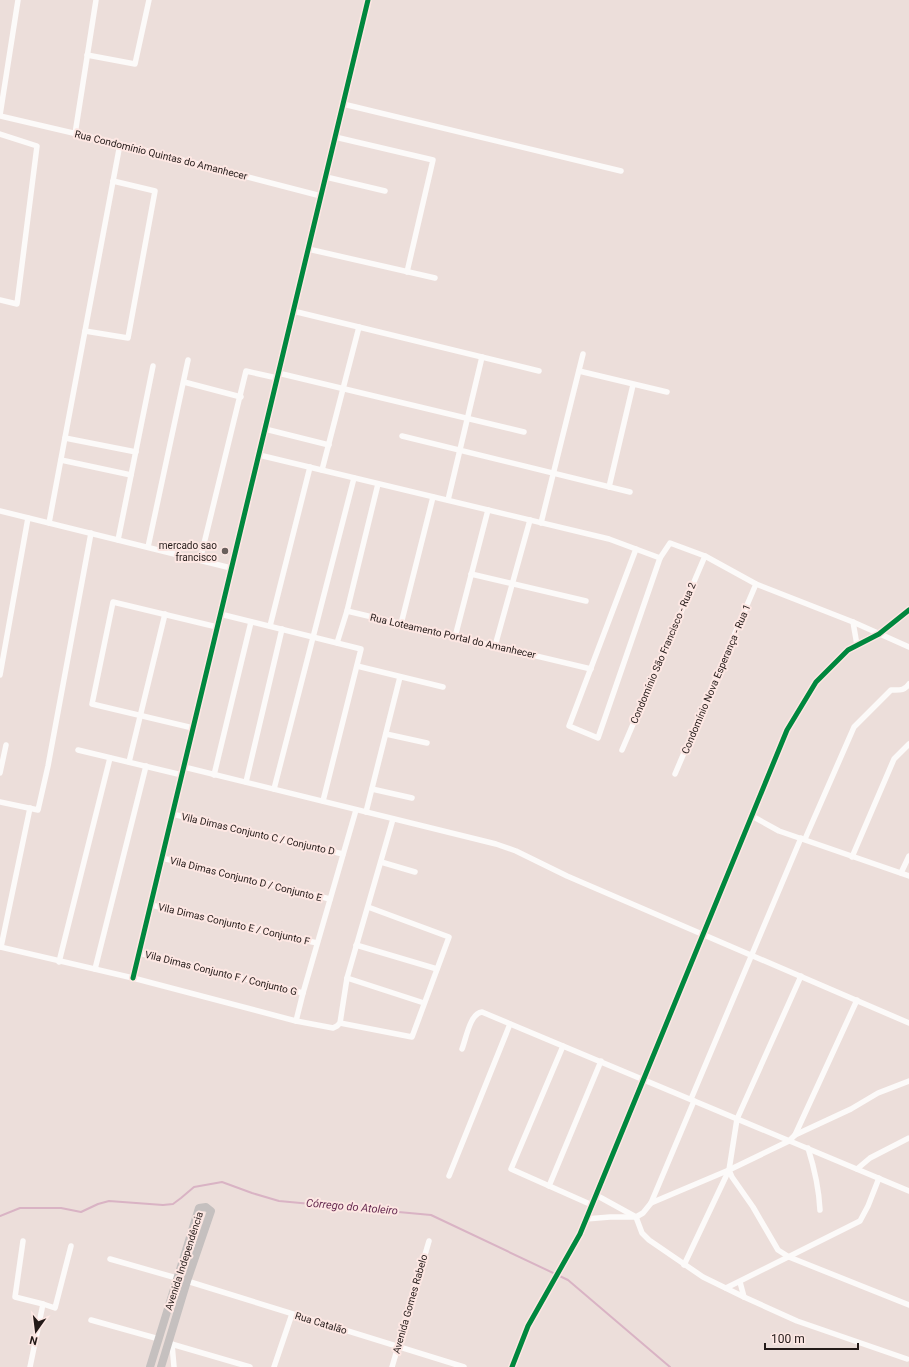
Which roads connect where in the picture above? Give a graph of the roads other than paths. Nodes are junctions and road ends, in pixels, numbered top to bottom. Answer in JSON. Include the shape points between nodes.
{"nodes":[{"id":1,"x":18,"y":0,"type":"edge"},
{"id":2,"x":96,"y":0,"type":"edge"},
{"id":3,"x":149,"y":0,"type":"edge"},
{"id":4,"x":368,"y":0,"type":"edge"},
{"id":5,"x":87,"y":55,"type":"junction"},
{"id":6,"x":343,"y":104,"type":"junction"},
{"id":7,"x":0,"y":116,"type":"edge"},
{"id":8,"x":0,"y":134,"type":"edge"},
{"id":9,"x":75,"y":134,"type":"junction"},
{"id":10,"x":335,"y":137,"type":"junction"},
{"id":11,"x":120,"y":144,"type":"junction"},
{"id":12,"x":622,"y":171,"type":"dead end"},
{"id":13,"x":326,"y":177,"type":"junction"},
{"id":14,"x":113,"y":181,"type":"junction"},
{"id":15,"x":385,"y":191,"type":"dead end"},
{"id":16,"x":321,"y":196,"type":"junction"},
{"id":17,"x":308,"y":248,"type":"junction"},
{"id":18,"x":407,"y":272,"type":"junction"},
{"id":19,"x":435,"y":278,"type":"dead end"},
{"id":20,"x":0,"y":300,"type":"edge"},
{"id":21,"x":293,"y":311,"type":"junction"},
{"id":22,"x":359,"y":327,"type":"junction"},
{"id":23,"x":85,"y":331,"type":"junction"},
{"id":24,"x":583,"y":354,"type":"dead end"},
{"id":25,"x":482,"y":357,"type":"junction"},
{"id":26,"x":188,"y":360,"type":"dead end"},
{"id":27,"x":153,"y":366,"type":"dead end"},
{"id":28,"x":539,"y":371,"type":"dead end"},
{"id":29,"x":579,"y":371,"type":"junction"},
{"id":30,"x":278,"y":376,"type":"junction"},
{"id":31,"x":184,"y":382,"type":"junction"},
{"id":32,"x":633,"y":385,"type":"junction"},
{"id":33,"x":343,"y":388,"type":"junction"},
{"id":34,"x":667,"y":392,"type":"dead end"},
{"id":35,"x":240,"y":397,"type":"junction"},
{"id":36,"x":467,"y":418,"type":"junction"},
{"id":37,"x":265,"y":430,"type":"junction"},
{"id":38,"x":524,"y":432,"type":"dead end"},
{"id":39,"x":402,"y":436,"type":"dead end"},
{"id":40,"x":65,"y":438,"type":"junction"},
{"id":41,"x":328,"y":445,"type":"junction"},
{"id":42,"x":460,"y":451,"type":"junction"},
{"id":43,"x":136,"y":452,"type":"junction"},
{"id":44,"x":259,"y":455,"type":"junction"},
{"id":45,"x":61,"y":460,"type":"junction"},
{"id":46,"x":310,"y":467,"type":"junction"},
{"id":47,"x":322,"y":470,"type":"junction"},
{"id":48,"x":554,"y":474,"type":"junction"},
{"id":49,"x":131,"y":475,"type":"junction"},
{"id":50,"x":354,"y":478,"type":"junction"},
{"id":51,"x":378,"y":484,"type":"junction"},
{"id":52,"x":609,"y":487,"type":"junction"},
{"id":53,"x":630,"y":492,"type":"dead end"},
{"id":54,"x":433,"y":497,"type":"junction"},
{"id":55,"x":448,"y":500,"type":"junction"},
{"id":56,"x":488,"y":510,"type":"junction"},
{"id":57,"x":0,"y":511,"type":"edge"},
{"id":58,"x":28,"y":518,"type":"junction"},
{"id":59,"x":530,"y":520,"type":"junction"},
{"id":60,"x":49,"y":523,"type":"junction"},
{"id":61,"x":541,"y":523,"type":"junction"},
{"id":62,"x":91,"y":533,"type":"junction"},
{"id":63,"x":118,"y":540,"type":"junction"},
{"id":64,"x":148,"y":547,"type":"junction"},
{"id":65,"x":636,"y":549,"type":"junction"},
{"id":66,"x":705,"y":556,"type":"junction"},
{"id":67,"x":660,"y":558,"type":"junction"},
{"id":68,"x":200,"y":560,"type":"junction"},
{"id":69,"x":232,"y":568,"type":"junction"},
{"id":70,"x":471,"y":574,"type":"junction"},
{"id":71,"x":513,"y":583,"type":"junction"},
{"id":72,"x":756,"y":584,"type":"junction"},
{"id":73,"x":586,"y":601,"type":"dead end"},
{"id":74,"x":909,"y":610,"type":"edge"},
{"id":75,"x":346,"y":611,"type":"junction"},
{"id":76,"x":165,"y":614,"type":"junction"},
{"id":77,"x":220,"y":614,"type":"junction"},
{"id":78,"x":251,"y":622,"type":"junction"},
{"id":79,"x":852,"y":622,"type":"junction"},
{"id":80,"x":401,"y":624,"type":"junction"},
{"id":81,"x":270,"y":626,"type":"junction"},
{"id":82,"x":217,"y":627,"type":"junction"},
{"id":83,"x":282,"y":629,"type":"junction"},
{"id":84,"x":879,"y":634,"type":"junction"},
{"id":85,"x":312,"y":637,"type":"junction"},
{"id":86,"x":455,"y":637,"type":"junction"},
{"id":87,"x":337,"y":643,"type":"junction"},
{"id":88,"x":857,"y":645,"type":"junction"},
{"id":89,"x":495,"y":646,"type":"junction"},
{"id":90,"x":909,"y":647,"type":"edge"},
{"id":91,"x":357,"y":666,"type":"junction"},
{"id":92,"x":591,"y":669,"type":"junction"},
{"id":93,"x":0,"y":675,"type":"edge"},
{"id":94,"x":400,"y":677,"type":"junction"},
{"id":95,"x":909,"y":684,"type":"edge"},
{"id":96,"x":443,"y":687,"type":"dead end"},
{"id":97,"x":140,"y":715,"type":"junction"},
{"id":98,"x":193,"y":728,"type":"junction"},
{"id":99,"x":386,"y":734,"type":"junction"},
{"id":100,"x":427,"y":743,"type":"dead end"},
{"id":101,"x":909,"y":744,"type":"edge"},
{"id":102,"x":6,"y":745,"type":"dead end"},
{"id":103,"x":78,"y":750,"type":"dead end"},
{"id":104,"x":622,"y":750,"type":"dead end"},
{"id":105,"x":110,"y":758,"type":"junction"},
{"id":106,"x":129,"y":762,"type":"junction"},
{"id":107,"x":146,"y":766,"type":"junction"},
{"id":108,"x":184,"y":767,"type":"junction"},
{"id":109,"x":0,"y":773,"type":"edge"},
{"id":110,"x":214,"y":774,"type":"junction"},
{"id":111,"x":675,"y":774,"type":"dead end"},
{"id":112,"x":182,"y":775,"type":"junction"},
{"id":113,"x":246,"y":782,"type":"junction"},
{"id":114,"x":274,"y":789,"type":"junction"},
{"id":115,"x":372,"y":789,"type":"junction"},
{"id":116,"x":412,"y":798,"type":"dead end"},
{"id":117,"x":323,"y":801,"type":"junction"},
{"id":118,"x":0,"y":802,"type":"edge"},
{"id":119,"x":30,"y":808,"type":"junction"},
{"id":120,"x":356,"y":810,"type":"junction"},
{"id":121,"x":366,"y":812,"type":"junction"},
{"id":122,"x":172,"y":814,"type":"junction"},
{"id":123,"x":752,"y":816,"type":"junction"},
{"id":124,"x":393,"y":819,"type":"junction"},
{"id":125,"x":803,"y":839,"type":"junction"},
{"id":126,"x":343,"y":854,"type":"junction"},
{"id":127,"x":909,"y":856,"type":"edge"},
{"id":128,"x":852,"y":857,"type":"junction"},
{"id":129,"x":162,"y":858,"type":"junction"},
{"id":130,"x":381,"y":862,"type":"junction"},
{"id":131,"x":415,"y":872,"type":"dead end"},
{"id":132,"x":901,"y":873,"type":"junction"},
{"id":133,"x":909,"y":876,"type":"edge"},
{"id":134,"x":330,"y":899,"type":"junction"},
{"id":135,"x":150,"y":905,"type":"junction"},
{"id":136,"x":368,"y":907,"type":"junction"},
{"id":137,"x":704,"y":934,"type":"junction"},
{"id":138,"x":317,"y":943,"type":"junction"},
{"id":139,"x":356,"y":945,"type":"junction"},
{"id":140,"x":0,"y":947,"type":"edge"},
{"id":141,"x":139,"y":953,"type":"junction"},
{"id":142,"x":752,"y":954,"type":"junction"},
{"id":143,"x":59,"y":962,"type":"junction"},
{"id":144,"x":95,"y":969,"type":"junction"},
{"id":145,"x":437,"y":970,"type":"junction"},
{"id":146,"x":801,"y":976,"type":"junction"},
{"id":147,"x":133,"y":978,"type":"junction"},
{"id":148,"x":347,"y":978,"type":"junction"},
{"id":149,"x":303,"y":993,"type":"junction"},
{"id":150,"x":857,"y":1000,"type":"junction"},
{"id":151,"x":424,"y":1003,"type":"junction"},
{"id":152,"x":296,"y":1021,"type":"junction"},
{"id":153,"x":340,"y":1023,"type":"junction"},
{"id":154,"x":909,"y":1023,"type":"edge"},
{"id":155,"x":510,"y":1024,"type":"junction"},
{"id":156,"x":563,"y":1046,"type":"junction"},
{"id":157,"x":462,"y":1049,"type":"dead end"},
{"id":158,"x":601,"y":1062,"type":"junction"},
{"id":159,"x":644,"y":1079,"type":"junction"},
{"id":160,"x":909,"y":1081,"type":"edge"},
{"id":161,"x":692,"y":1100,"type":"junction"},
{"id":162,"x":738,"y":1119,"type":"junction"},
{"id":163,"x":794,"y":1135,"type":"junction"},
{"id":164,"x":909,"y":1138,"type":"edge"},
{"id":165,"x":789,"y":1140,"type":"junction"},
{"id":166,"x":808,"y":1148,"type":"junction"},
{"id":167,"x":857,"y":1169,"type":"junction"},
{"id":168,"x":730,"y":1170,"type":"junction"},
{"id":169,"x":449,"y":1176,"type":"dead end"},
{"id":170,"x":879,"y":1178,"type":"junction"},
{"id":171,"x":549,"y":1186,"type":"junction"},
{"id":172,"x":909,"y":1191,"type":"edge"},
{"id":173,"x":596,"y":1194,"type":"junction"},
{"id":174,"x":651,"y":1203,"type":"junction"},
{"id":175,"x":592,"y":1205,"type":"junction"},
{"id":176,"x":820,"y":1210,"type":"dead end"},
{"id":177,"x":636,"y":1217,"type":"junction"},
{"id":178,"x":586,"y":1219,"type":"junction"},
{"id":179,"x":23,"y":1241,"type":"dead end"},
{"id":180,"x":429,"y":1241,"type":"dead end"},
{"id":181,"x":71,"y":1246,"type":"dead end"},
{"id":182,"x":789,"y":1257,"type":"junction"},
{"id":183,"x":110,"y":1259,"type":"dead end"},
{"id":184,"x":684,"y":1264,"type":"junction"},
{"id":185,"x":178,"y":1279,"type":"junction"},
{"id":186,"x":187,"y":1281,"type":"junction"},
{"id":187,"x":740,"y":1282,"type":"junction"},
{"id":188,"x":726,"y":1288,"type":"junction"},
{"id":189,"x":744,"y":1297,"type":"junction"},
{"id":190,"x":43,"y":1304,"type":"junction"},
{"id":191,"x":909,"y":1305,"type":"edge"},
{"id":192,"x":292,"y":1314,"type":"junction"},
{"id":193,"x":91,"y":1320,"type":"dead end"},
{"id":194,"x":159,"y":1339,"type":"junction"},
{"id":195,"x":170,"y":1343,"type":"junction"},
{"id":196,"x":398,"y":1347,"type":"junction"},
{"id":197,"x":908,"y":1357,"type":"edge"},
{"id":198,"x":30,"y":1367,"type":"edge"},
{"id":199,"x":150,"y":1367,"type":"edge"},
{"id":200,"x":161,"y":1367,"type":"edge"},
{"id":201,"x":174,"y":1367,"type":"edge"},
{"id":202,"x":250,"y":1367,"type":"edge"},
{"id":203,"x":274,"y":1367,"type":"edge"},
{"id":204,"x":392,"y":1367,"type":"edge"},
{"id":205,"x":464,"y":1367,"type":"edge"},
{"id":206,"x":512,"y":1367,"type":"edge"}],
"edges":[{"from":1,"to":7,"type":"street"},
{"from":2,"to":5,"type":"street"},
{"from":3,"to":5,"type":"street","via":[[135,64]]},
{"from":4,"to":6,"type":"street"},
{"from":5,"to":9,"type":"street"},
{"from":6,"to":10,"type":"street"},
{"from":6,"to":12,"type":"street"},
{"from":7,"to":9,"type":"street","name":"Rua Condomínio Quintas do Amanhecer"},
{"from":8,"to":20,"type":"street","via":[[37,146],[17,304]]},
{"from":9,"to":11,"type":"street","name":"Rua Condomínio Quintas do Amanhecer"},
{"from":10,"to":13,"type":"street"},
{"from":10,"to":18,"type":"street","via":[[433,160]]},
{"from":11,"to":14,"type":"street"},
{"from":11,"to":16,"type":"street","name":"Rua Condomínio Quintas do Amanhecer"},
{"from":13,"to":15,"type":"street"},
{"from":13,"to":16,"type":"street"},
{"from":14,"to":23,"type":"street"},
{"from":14,"to":23,"type":"street","via":[[156,191],[128,338]]},
{"from":16,"to":17,"type":"street"},
{"from":17,"to":18,"type":"street"},
{"from":17,"to":21,"type":"street"},
{"from":18,"to":19,"type":"street"},
{"from":21,"to":22,"type":"street"},
{"from":21,"to":30,"type":"street"},
{"from":22,"to":25,"type":"street"},
{"from":22,"to":33,"type":"street"},
{"from":23,"to":40,"type":"street"},
{"from":24,"to":29,"type":"street"},
{"from":25,"to":28,"type":"street"},
{"from":25,"to":36,"type":"street"},
{"from":26,"to":31,"type":"street"},
{"from":27,"to":43,"type":"street"},
{"from":29,"to":32,"type":"street"},
{"from":29,"to":48,"type":"street"},
{"from":30,"to":33,"type":"street"},
{"from":30,"to":35,"type":"street","via":[[246,371]]},
{"from":30,"to":37,"type":"street"},
{"from":31,"to":35,"type":"street"},
{"from":31,"to":64,"type":"street"},
{"from":32,"to":34,"type":"street"},
{"from":32,"to":52,"type":"street"},
{"from":33,"to":36,"type":"street"},
{"from":33,"to":41,"type":"street"},
{"from":35,"to":68,"type":"street"},
{"from":36,"to":38,"type":"street"},
{"from":36,"to":42,"type":"street"},
{"from":37,"to":41,"type":"street"},
{"from":37,"to":44,"type":"street"},
{"from":39,"to":42,"type":"street"},
{"from":40,"to":43,"type":"street"},
{"from":40,"to":45,"type":"street"},
{"from":41,"to":47,"type":"street"},
{"from":42,"to":48,"type":"street"},
{"from":42,"to":55,"type":"street"},
{"from":43,"to":49,"type":"street"},
{"from":44,"to":46,"type":"street"},
{"from":44,"to":69,"type":"street"},
{"from":45,"to":49,"type":"street"},
{"from":45,"to":60,"type":"street"},
{"from":46,"to":47,"type":"street"},
{"from":46,"to":81,"type":"street"},
{"from":47,"to":50,"type":"street"},
{"from":48,"to":52,"type":"street"},
{"from":48,"to":61,"type":"street"},
{"from":49,"to":63,"type":"street"},
{"from":50,"to":51,"type":"street"},
{"from":50,"to":85,"type":"street"},
{"from":51,"to":54,"type":"street"},
{"from":51,"to":75,"type":"street"},
{"from":52,"to":53,"type":"street"},
{"from":54,"to":55,"type":"street"},
{"from":54,"to":80,"type":"street"},
{"from":55,"to":56,"type":"street"},
{"from":56,"to":59,"type":"street"},
{"from":56,"to":70,"type":"street"},
{"from":57,"to":58,"type":"street"},
{"from":58,"to":60,"type":"street"},
{"from":58,"to":93,"type":"street"},
{"from":59,"to":61,"type":"street"},
{"from":59,"to":71,"type":"street"},
{"from":60,"to":62,"type":"street"},
{"from":61,"to":65,"type":"street","via":[[609,539]]},
{"from":62,"to":63,"type":"street"},
{"from":62,"to":119,"type":"street","via":[[53,744],[38,810]]},
{"from":63,"to":64,"type":"street"},
{"from":64,"to":68,"type":"street"},
{"from":65,"to":67,"type":"street"},
{"from":65,"to":92,"type":"street"},
{"from":66,"to":67,"type":"street","via":[[670,543]]},
{"from":66,"to":72,"type":"street"},
{"from":66,"to":104,"type":"street","name":"Condomínio São Francisco - Rua 2"},
{"from":67,"to":92,"type":"street","via":[[598,738],[569,726]]},
{"from":68,"to":69,"type":"street"},
{"from":69,"to":77,"type":"street"},
{"from":70,"to":71,"type":"street"},
{"from":70,"to":86,"type":"street"},
{"from":71,"to":73,"type":"street"},
{"from":71,"to":89,"type":"street"},
{"from":72,"to":79,"type":"street"},
{"from":72,"to":111,"type":"street","name":"Condomínio Nova Esperança - Rua 1"},
{"from":74,"to":84,"type":"street"},
{"from":75,"to":80,"type":"street","name":"Rua Loteamento Portal do Amanhecer"},
{"from":75,"to":87,"type":"street"},
{"from":76,"to":82,"type":"street"},
{"from":76,"to":97,"type":"street"},
{"from":76,"to":97,"type":"street","via":[[113,602],[92,704]]},
{"from":77,"to":78,"type":"street"},
{"from":77,"to":82,"type":"street"},
{"from":78,"to":81,"type":"street"},
{"from":78,"to":110,"type":"street"},
{"from":79,"to":84,"type":"street"},
{"from":79,"to":88,"type":"street"},
{"from":80,"to":86,"type":"street","name":"Rua Loteamento Portal do Amanhecer"},
{"from":81,"to":83,"type":"street"},
{"from":82,"to":98,"type":"street"},
{"from":83,"to":85,"type":"street"},
{"from":83,"to":113,"type":"street"},
{"from":84,"to":88,"type":"street"},
{"from":84,"to":90,"type":"street"},
{"from":85,"to":87,"type":"street"},
{"from":85,"to":114,"type":"street"},
{"from":86,"to":89,"type":"street","name":"Rua Loteamento Portal do Amanhecer"},
{"from":87,"to":91,"type":"street","via":[[361,649]]},
{"from":88,"to":123,"type":"street","via":[[848,650],[816,682],[787,730]]},
{"from":89,"to":92,"type":"street","name":"Rua Loteamento Portal do Amanhecer"},
{"from":91,"to":94,"type":"street"},
{"from":91,"to":117,"type":"street"},
{"from":94,"to":96,"type":"street"},
{"from":94,"to":99,"type":"street"},
{"from":95,"to":125,"type":"street","via":[[903,690],[891,690],[854,727]]},
{"from":97,"to":98,"type":"street"},
{"from":97,"to":106,"type":"street"},
{"from":98,"to":108,"type":"street"},
{"from":99,"to":100,"type":"street"},
{"from":99,"to":115,"type":"street"},
{"from":101,"to":128,"type":"street","via":[[894,760]]},
{"from":102,"to":109,"type":"street"},
{"from":103,"to":105,"type":"street"},
{"from":105,"to":106,"type":"street"},
{"from":105,"to":143,"type":"street"},
{"from":106,"to":107,"type":"street"},
{"from":107,"to":112,"type":"street"},
{"from":107,"to":144,"type":"street"},
{"from":108,"to":110,"type":"street"},
{"from":108,"to":112,"type":"street"},
{"from":110,"to":113,"type":"street"},
{"from":112,"to":122,"type":"street"},
{"from":113,"to":114,"type":"street"},
{"from":114,"to":117,"type":"street"},
{"from":115,"to":116,"type":"street"},
{"from":115,"to":121,"type":"street"},
{"from":117,"to":120,"type":"street"},
{"from":118,"to":119,"type":"street"},
{"from":119,"to":140,"type":"street"},
{"from":120,"to":121,"type":"street"},
{"from":120,"to":126,"type":"street"},
{"from":121,"to":124,"type":"street"},
{"from":122,"to":126,"type":"street","name":"Vila Dimas Conjunto C / Conjunto D"},
{"from":122,"to":129,"type":"street"},
{"from":123,"to":125,"type":"street","via":[[779,831]]},
{"from":123,"to":137,"type":"street"},
{"from":124,"to":130,"type":"street"},
{"from":124,"to":137,"type":"street","via":[[516,851]]},
{"from":125,"to":128,"type":"street"},
{"from":125,"to":142,"type":"street"},
{"from":126,"to":134,"type":"street"},
{"from":127,"to":132,"type":"street"},
{"from":128,"to":132,"type":"street"},
{"from":129,"to":134,"type":"street","name":"Vila Dimas Conjunto D / Conjunto E"},
{"from":129,"to":135,"type":"street"},
{"from":130,"to":131,"type":"street"},
{"from":130,"to":136,"type":"street"},
{"from":132,"to":133,"type":"street"},
{"from":134,"to":138,"type":"street"},
{"from":135,"to":138,"type":"street","name":"Vila Dimas Conjunto E / Conjunto F"},
{"from":135,"to":141,"type":"street"},
{"from":136,"to":139,"type":"street"},
{"from":136,"to":145,"type":"street","via":[[448,937]]},
{"from":137,"to":142,"type":"street"},
{"from":137,"to":159,"type":"street"},
{"from":138,"to":149,"type":"street"},
{"from":139,"to":145,"type":"street"},
{"from":139,"to":148,"type":"street"},
{"from":140,"to":143,"type":"street"},
{"from":141,"to":147,"type":"street"},
{"from":141,"to":149,"type":"street","name":"Vila Dimas Conjunto F / Conjunto G"},
{"from":142,"to":146,"type":"street"},
{"from":142,"to":161,"type":"street"},
{"from":143,"to":144,"type":"street"},
{"from":144,"to":147,"type":"street"},
{"from":145,"to":151,"type":"street"},
{"from":146,"to":150,"type":"street"},
{"from":146,"to":162,"type":"street"},
{"from":147,"to":152,"type":"street"},
{"from":148,"to":151,"type":"street"},
{"from":148,"to":153,"type":"street"},
{"from":149,"to":152,"type":"street"},
{"from":150,"to":154,"type":"street"},
{"from":150,"to":163,"type":"street"},
{"from":151,"to":153,"type":"street","via":[[412,1037]]},
{"from":152,"to":153,"type":"street","via":[[328,1028]]},
{"from":155,"to":156,"type":"street"},
{"from":155,"to":157,"type":"street","via":[[478,1012],[471,1020]]},
{"from":155,"to":169,"type":"street"},
{"from":156,"to":158,"type":"street"},
{"from":156,"to":171,"type":"street","via":[[511,1169]]},
{"from":158,"to":159,"type":"street"},
{"from":158,"to":171,"type":"street"},
{"from":159,"to":161,"type":"street"},
{"from":159,"to":173,"type":"street"},
{"from":160,"to":163,"type":"street","via":[[878,1093],[851,1109]]},
{"from":161,"to":162,"type":"street"},
{"from":161,"to":174,"type":"street"},
{"from":162,"to":165,"type":"street"},
{"from":162,"to":168,"type":"street"},
{"from":163,"to":165,"type":"street"},
{"from":164,"to":167,"type":"street","via":[[870,1158]]},
{"from":165,"to":166,"type":"street"},
{"from":165,"to":168,"type":"street"},
{"from":166,"to":167,"type":"street"},
{"from":166,"to":176,"type":"street"},
{"from":167,"to":170,"type":"street"},
{"from":168,"to":174,"type":"street"},
{"from":168,"to":182,"type":"street","via":[[778,1250]]},
{"from":168,"to":184,"type":"street"},
{"from":170,"to":172,"type":"street"},
{"from":170,"to":182,"type":"street","via":[[860,1221]]},
{"from":171,"to":175,"type":"street"},
{"from":173,"to":175,"type":"street"},
{"from":173,"to":177,"type":"street"},
{"from":174,"to":177,"type":"street"},
{"from":175,"to":178,"type":"street"},
{"from":177,"to":178,"type":"street"},
{"from":177,"to":184,"type":"street","via":[[642,1233],[649,1240]]},
{"from":178,"to":206,"type":"street","via":[[528,1326]]},
{"from":179,"to":190,"type":"street","via":[[15,1297]]},
{"from":180,"to":196,"type":"street","name":"Avenida Gomes Rabelo"},
{"from":181,"to":190,"type":"street","via":[[55,1308]]},
{"from":182,"to":187,"type":"street"},
{"from":182,"to":191,"type":"street"},
{"from":183,"to":185,"type":"street","name":"Rua Catalão"},
{"from":184,"to":188,"type":"street"},
{"from":185,"to":186,"type":"street","name":"Rua Catalão"},
{"from":185,"to":186,"type":"street","name":"Avenida Independência","via":[[199,1208],[206,1207],[211,1211]]},
{"from":185,"to":194,"type":"street","name":"Avenida Independência"},
{"from":186,"to":192,"type":"street","name":"Rua Catalão"},
{"from":186,"to":195,"type":"street","name":"Avenida Independência"},
{"from":187,"to":188,"type":"street"},
{"from":187,"to":189,"type":"street"},
{"from":188,"to":189,"type":"street"},
{"from":189,"to":197,"type":"street","via":[[797,1321]]},
{"from":190,"to":198,"type":"street"},
{"from":192,"to":196,"type":"street","name":"Rua Catalão"},
{"from":192,"to":203,"type":"street"},
{"from":193,"to":194,"type":"street"},
{"from":194,"to":199,"type":"street","name":"Avenida Independência"},
{"from":195,"to":200,"type":"street","name":"Avenida Independência"},
{"from":195,"to":201,"type":"street"},
{"from":195,"to":202,"type":"street"},
{"from":196,"to":204,"type":"street","name":"Avenida Gomes Rabelo"},
{"from":196,"to":205,"type":"street","name":"Rua Catalão"}]}
